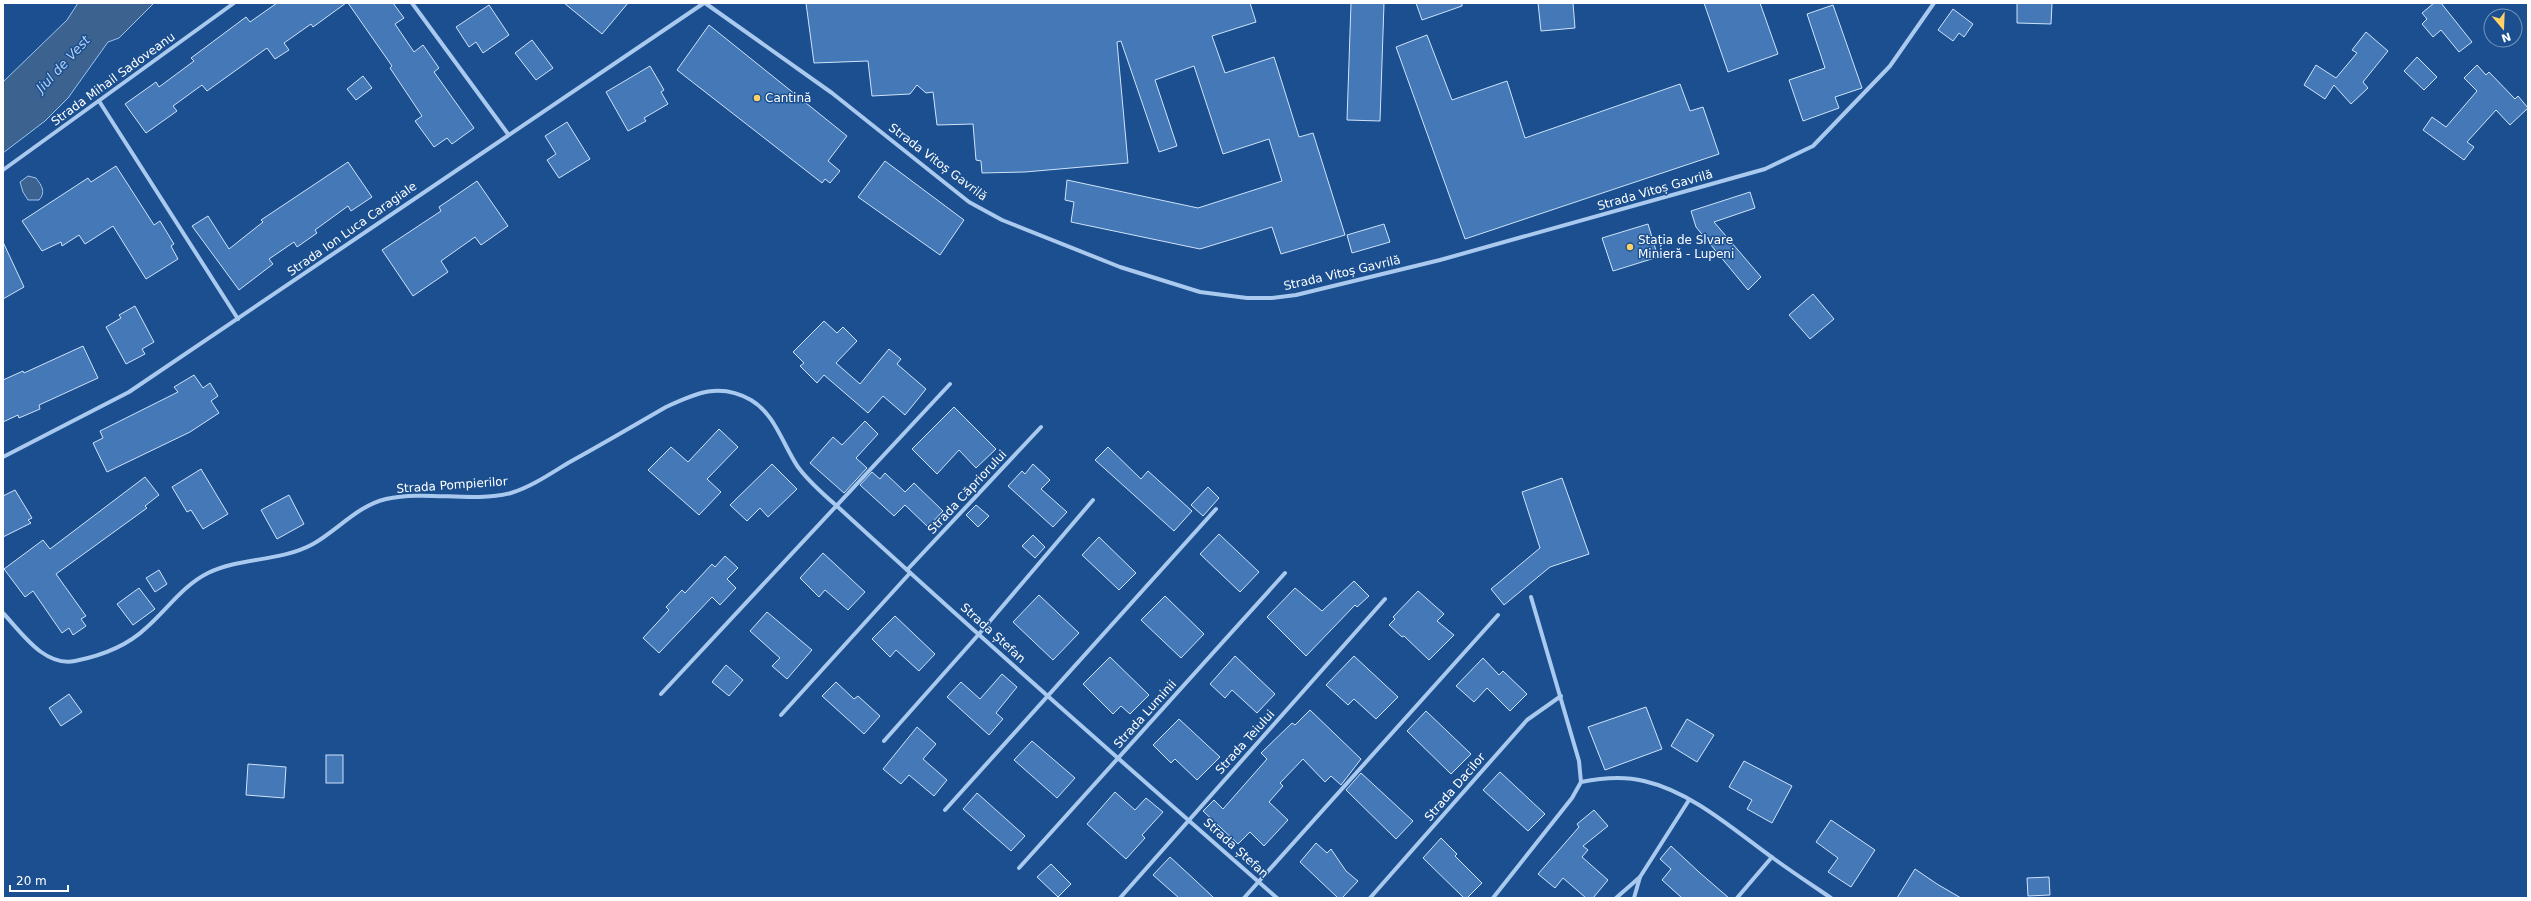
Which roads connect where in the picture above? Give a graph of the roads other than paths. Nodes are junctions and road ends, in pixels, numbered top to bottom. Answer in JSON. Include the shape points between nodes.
{"nodes":[{"id":1,"x":234,"y":3,"type":"edge"},
{"id":2,"x":412,"y":3,"type":"edge"},
{"id":3,"x":705,"y":3,"type":"edge"},
{"id":4,"x":1934,"y":3,"type":"edge"},
{"id":5,"x":98,"y":101,"type":"junction"},
{"id":6,"x":508,"y":134,"type":"junction"},
{"id":7,"x":3,"y":170,"type":"edge"},
{"id":8,"x":238,"y":319,"type":"junction"},
{"id":9,"x":950,"y":384,"type":"dead end"},
{"id":10,"x":704,"y":392,"type":"joint"},
{"id":11,"x":1041,"y":427,"type":"dead end"},
{"id":12,"x":3,"y":457,"type":"edge"},
{"id":13,"x":1093,"y":500,"type":"dead end"},
{"id":14,"x":838,"y":507,"type":"junction"},
{"id":15,"x":1216,"y":509,"type":"dead end"},
{"id":16,"x":908,"y":572,"type":"junction"},
{"id":17,"x":1285,"y":572,"type":"dead end"},
{"id":18,"x":1531,"y":597,"type":"dead end"},
{"id":19,"x":1385,"y":599,"type":"dead end"},
{"id":20,"x":3,"y":613,"type":"edge"},
{"id":21,"x":1498,"y":615,"type":"dead end"},
{"id":22,"x":979,"y":634,"type":"junction"},
{"id":23,"x":661,"y":694,"type":"dead end"},
{"id":24,"x":1049,"y":696,"type":"junction"},
{"id":25,"x":1561,"y":696,"type":"junction"},
{"id":26,"x":781,"y":715,"type":"dead end"},
{"id":27,"x":884,"y":741,"type":"dead end"},
{"id":28,"x":1119,"y":758,"type":"junction"},
{"id":29,"x":1580,"y":782,"type":"junction"},
{"id":30,"x":1688,"y":800,"type":"junction"},
{"id":31,"x":945,"y":810,"type":"dead end"},
{"id":32,"x":1189,"y":819,"type":"junction"},
{"id":33,"x":1772,"y":858,"type":"junction"},
{"id":34,"x":1019,"y":868,"type":"dead end"},
{"id":35,"x":1640,"y":877,"type":"junction"},
{"id":36,"x":1259,"y":882,"type":"junction"},
{"id":37,"x":1120,"y":898,"type":"edge"},
{"id":38,"x":1244,"y":898,"type":"edge"},
{"id":39,"x":1277,"y":898,"type":"edge"},
{"id":40,"x":1370,"y":898,"type":"edge"},
{"id":41,"x":1493,"y":898,"type":"edge"},
{"id":42,"x":1616,"y":898,"type":"edge"},
{"id":43,"x":1634,"y":898,"type":"edge"},
{"id":44,"x":1737,"y":898,"type":"edge"},
{"id":45,"x":1831,"y":898,"type":"edge"}],
"edges":[{"from":1,"to":5,"type":"street","name":"Strada Mihail Sadoveanu"},
{"from":2,"to":6,"type":"street"},
{"from":3,"to":4,"type":"street","name":"Strada Vitoș Gavrilă","via":[[832,94],[969,202],[1002,220],[1158,280],[1200,292],[1272,298],[1296,295],[1440,260],[1750,174],[1794,157],[1813,146],[1890,66]]},
{"from":3,"to":6,"type":"street","name":"Strada Ion Luca Caragiale"},
{"from":5,"to":7,"type":"street","name":"Strada Mihail Sadoveanu"},
{"from":5,"to":8,"type":"street"},
{"from":6,"to":8,"type":"street","name":"Strada Ion Luca Caragiale"},
{"from":8,"to":12,"type":"street","name":"Strada Ion Luca Caragiale","via":[[128,392]]},
{"from":9,"to":14,"type":"street"},
{"from":10,"to":14,"type":"street","name":"Strada Ștefan","via":[[720,389],[753,401],[772,421],[799,468]]},
{"from":10,"to":20,"type":"street","name":"Strada Pompierilor","via":[[666,407],[522,489],[494,495],[386,500],[361,510],[313,544],[295,552],[230,564],[208,573],[193,582],[140,633],[125,644],[95,656],[73,662],[59,662],[47,657]]},
{"from":11,"to":16,"type":"street","name":"Strada Căpriorului"},
{"from":13,"to":22,"type":"street"},
{"from":14,"to":16,"type":"street","name":"Strada Ștefan"},
{"from":14,"to":23,"type":"street"},
{"from":15,"to":24,"type":"street"},
{"from":16,"to":22,"type":"street","name":"Strada Ștefan"},
{"from":16,"to":26,"type":"street","name":"Strada Căpriorului"},
{"from":17,"to":28,"type":"street","name":"Strada Luminii"},
{"from":18,"to":25,"type":"street"},
{"from":19,"to":32,"type":"street","name":"Strada Teiului"},
{"from":21,"to":36,"type":"street"},
{"from":22,"to":24,"type":"street","name":"Strada Ștefan"},
{"from":22,"to":27,"type":"street"},
{"from":24,"to":28,"type":"street","name":"Strada Ștefan"},
{"from":24,"to":31,"type":"street"},
{"from":25,"to":29,"type":"street","via":[[1579,761]]},
{"from":25,"to":40,"type":"street","name":"Strada Dacilor","via":[[1527,720]]},
{"from":28,"to":32,"type":"street","name":"Strada Ștefan"},
{"from":28,"to":34,"type":"street","name":"Strada Luminii"},
{"from":29,"to":30,"type":"street","via":[[1598,779],[1642,780],[1660,785]]},
{"from":29,"to":41,"type":"street","via":[[1572,798]]},
{"from":30,"to":33,"type":"street","via":[[1733,826]]},
{"from":30,"to":35,"type":"street"},
{"from":32,"to":36,"type":"street","name":"Strada Ștefan"},
{"from":32,"to":37,"type":"street","name":"Strada Teiului"},
{"from":33,"to":44,"type":"street"},
{"from":33,"to":45,"type":"street"},
{"from":35,"to":42,"type":"street"},
{"from":35,"to":43,"type":"street"},
{"from":36,"to":38,"type":"street"},
{"from":36,"to":39,"type":"street","name":"Strada Ștefan"}]}
